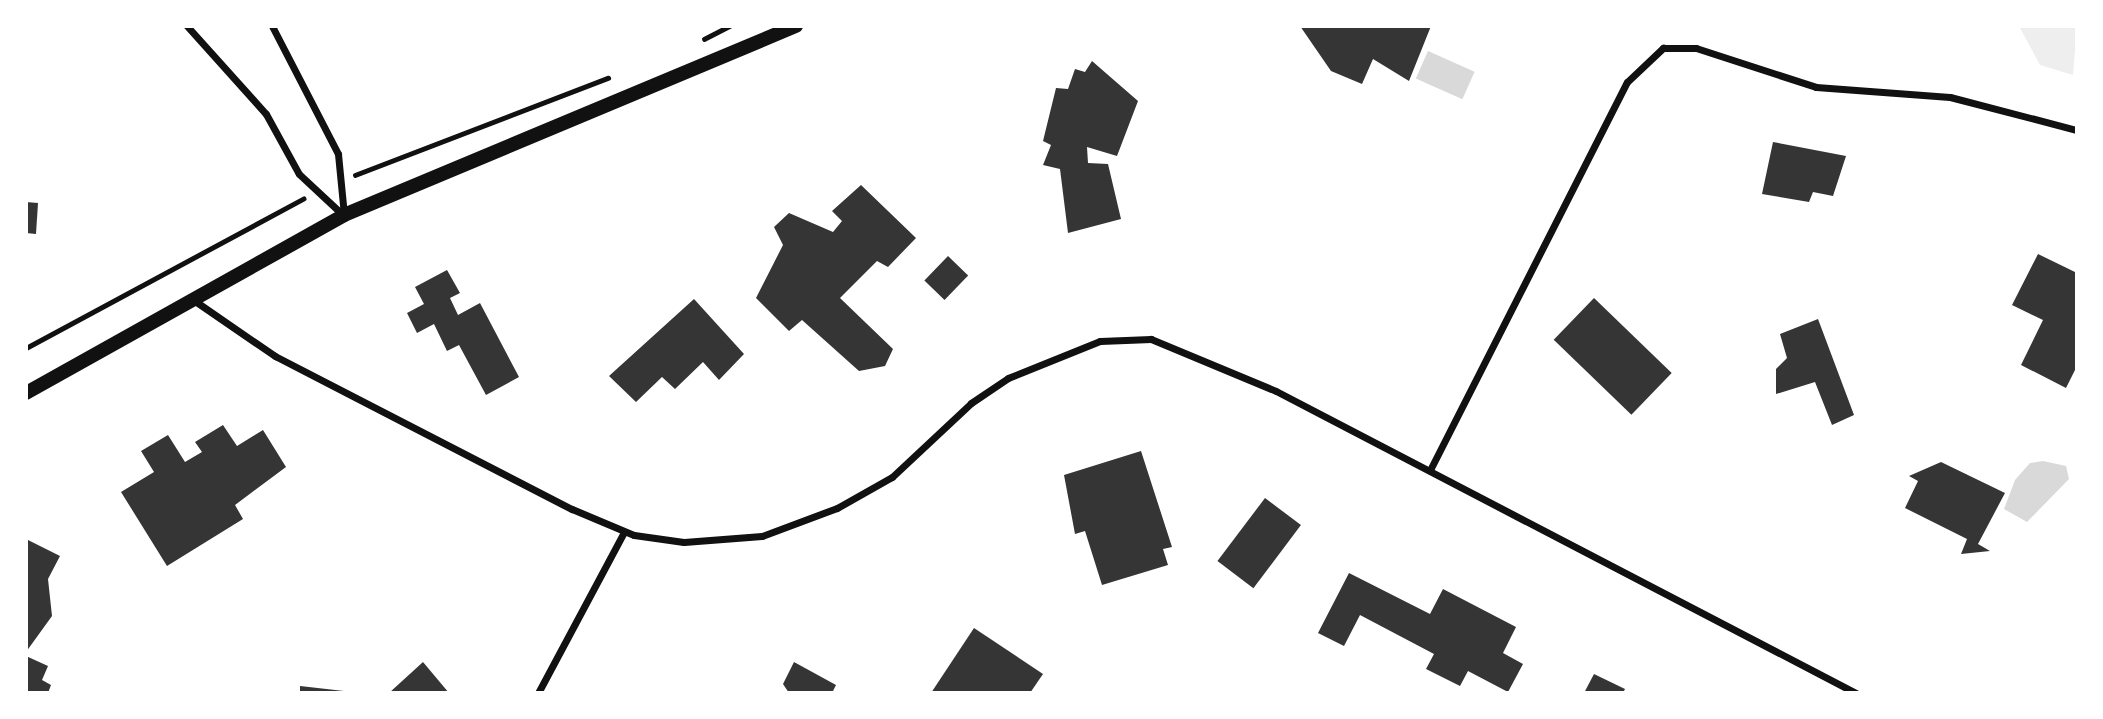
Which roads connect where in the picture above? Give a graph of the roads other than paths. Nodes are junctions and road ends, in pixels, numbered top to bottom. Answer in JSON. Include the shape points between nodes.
{"nodes":[{"id":1,"x":187,"y":26,"type":"edge"},
{"id":2,"x":272,"y":26,"type":"edge"},
{"id":3,"x":796,"y":26,"type":"edge"},
{"id":4,"x":2077,"y":130,"type":"edge"},
{"id":5,"x":344,"y":215,"type":"junction"},
{"id":6,"x":190,"y":297,"type":"junction"},
{"id":7,"x":26,"y":393,"type":"edge"},
{"id":8,"x":1430,"y":470,"type":"junction"},
{"id":9,"x":624,"y":532,"type":"junction"},
{"id":10,"x":538,"y":693,"type":"edge"},
{"id":11,"x":1856,"y":693,"type":"edge"}],
"edges":[{"from":1,"to":5,"type":"street","via":[[266,114],[299,174]]},
{"from":2,"to":5,"type":"street","via":[[338,154]]},
{"from":3,"to":5,"type":"main road"},
{"from":4,"to":8,"type":"street","via":[[1950,97],[1816,87],[1696,48],[1663,48],[1627,82]]},
{"from":5,"to":6,"type":"main road"},
{"from":6,"to":7,"type":"main road"},
{"from":6,"to":9,"type":"street","via":[[275,356]]},
{"from":8,"to":9,"type":"street","via":[[1206,358],[1126,336],[1008,378],[971,402],[892,477],[801,524],[709,542]]},
{"from":8,"to":11,"type":"street"},
{"from":9,"to":10,"type":"street"}]}
